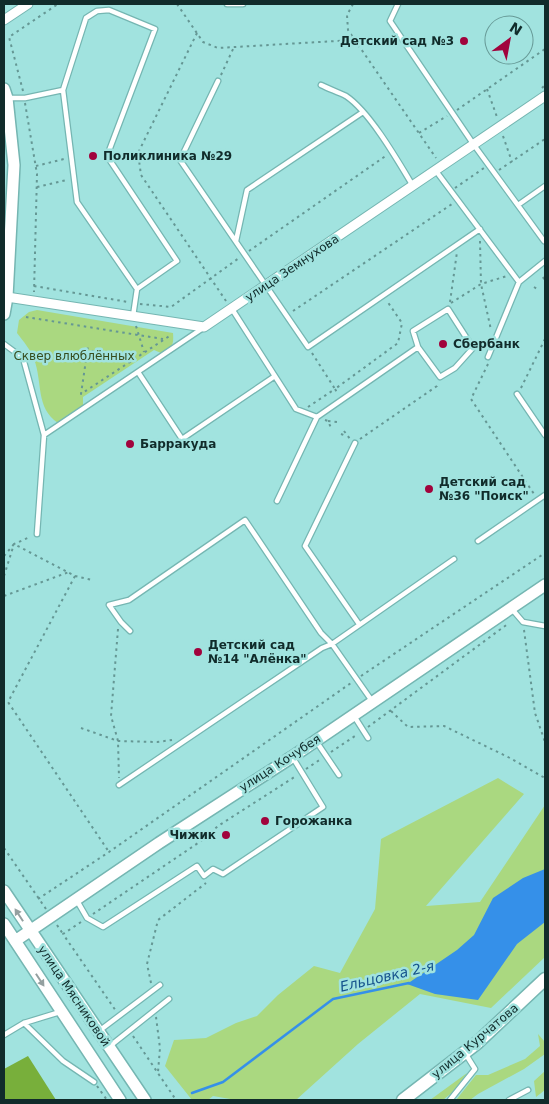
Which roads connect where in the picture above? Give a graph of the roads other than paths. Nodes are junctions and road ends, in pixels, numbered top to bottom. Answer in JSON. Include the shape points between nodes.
{"nodes":[{"id":1,"x":28,"y":4,"type":"edge"},
{"id":2,"x":227,"y":4,"type":"edge"},
{"id":3,"x":243,"y":4,"type":"edge"},
{"id":4,"x":398,"y":4,"type":"edge"},
{"id":5,"x":4,"y":20,"type":"edge"},
{"id":6,"x":218,"y":81,"type":"road end"},
{"id":7,"x":321,"y":85,"type":"dead end"},
{"id":8,"x":63,"y":90,"type":"junction"},
{"id":9,"x":545,"y":96,"type":"edge"},
{"id":10,"x":5,"y":102,"type":"edge"},
{"id":11,"x":363,"y":112,"type":"junction"},
{"id":12,"x":474,"y":145,"type":"junction"},
{"id":13,"x":439,"y":169,"type":"junction"},
{"id":14,"x":413,"y":186,"type":"junction"},
{"id":15,"x":545,"y":186,"type":"edge"},
{"id":16,"x":518,"y":205,"type":"junction"},
{"id":17,"x":480,"y":229,"type":"junction"},
{"id":18,"x":236,"y":241,"type":"junction"},
{"id":19,"x":544,"y":241,"type":"edge"},
{"id":20,"x":6,"y":254,"type":"edge"},
{"id":21,"x":545,"y":260,"type":"edge"},
{"id":22,"x":519,"y":282,"type":"junction"},
{"id":23,"x":266,"y":286,"type":"junction"},
{"id":24,"x":137,"y":289,"type":"junction"},
{"id":25,"x":5,"y":306,"type":"edge"},
{"id":26,"x":232,"y":309,"type":"junction"},
{"id":27,"x":133,"y":316,"type":"junction"},
{"id":28,"x":204,"y":327,"type":"junction"},
{"id":29,"x":4,"y":344,"type":"edge"},
{"id":30,"x":418,"y":347,"type":"junction"},
{"id":31,"x":488,"y":357,"type":"road end"},
{"id":32,"x":138,"y":372,"type":"junction"},
{"id":33,"x":275,"y":376,"type":"junction"},
{"id":34,"x":517,"y":394,"type":"road end"},
{"id":35,"x":317,"y":417,"type":"junction"},
{"id":36,"x":44,"y":435,"type":"junction"},
{"id":37,"x":545,"y":435,"type":"edge"},
{"id":38,"x":355,"y":443,"type":"road end"},
{"id":39,"x":545,"y":495,"type":"edge"},
{"id":40,"x":277,"y":501,"type":"dead end"},
{"id":41,"x":37,"y":534,"type":"road end"},
{"id":42,"x":478,"y":541,"type":"dead end"},
{"id":43,"x":454,"y":560,"type":"dead end"},
{"id":44,"x":545,"y":585,"type":"edge"},
{"id":45,"x":515,"y":612,"type":"junction"},
{"id":46,"x":359,"y":624,"type":"junction"},
{"id":47,"x":545,"y":626,"type":"edge"},
{"id":48,"x":130,"y":631,"type":"dead end"},
{"id":49,"x":332,"y":644,"type":"junction"},
{"id":50,"x":372,"y":701,"type":"junction"},
{"id":51,"x":353,"y":715,"type":"junction"},
{"id":52,"x":368,"y":738,"type":"dead end"},
{"id":53,"x":316,"y":740,"type":"junction"},
{"id":54,"x":292,"y":757,"type":"junction"},
{"id":55,"x":339,"y":775,"type":"dead end"},
{"id":56,"x":119,"y":785,"type":"road end"},
{"id":57,"x":4,"y":891,"type":"edge"},
{"id":58,"x":76,"y":899,"type":"junction"},
{"id":59,"x":4,"y":924,"type":"edge"},
{"id":60,"x":30,"y":932,"type":"junction"},
{"id":61,"x":15,"y":941,"type":"junction"},
{"id":62,"x":545,"y":979,"type":"edge"},
{"id":63,"x":160,"y":986,"type":"dead end"},
{"id":64,"x":168,"y":999,"type":"dead end"},
{"id":65,"x":61,"y":1012,"type":"junction"},
{"id":66,"x":24,"y":1023,"type":"junction"},
{"id":67,"x":98,"y":1031,"type":"junction"},
{"id":68,"x":4,"y":1035,"type":"edge"},
{"id":69,"x":108,"y":1047,"type":"junction"},
{"id":70,"x":464,"y":1052,"type":"junction"},
{"id":71,"x":94,"y":1082,"type":"road end"},
{"id":72,"x":528,"y":1090,"type":"dead end"},
{"id":73,"x":115,"y":1100,"type":"edge"},
{"id":74,"x":145,"y":1100,"type":"edge"},
{"id":75,"x":403,"y":1100,"type":"edge"},
{"id":76,"x":450,"y":1100,"type":"edge"},
{"id":77,"x":509,"y":1100,"type":"edge"}],
"edges":[{"from":1,"to":5,"type":"street"},
{"from":2,"to":3,"type":"lane"},
{"from":4,"to":12,"type":"lane","via":[[390,21]]},
{"from":6,"to":18,"type":"lane","via":[[180,160]]},
{"from":7,"to":11,"type":"lane","via":[[346,97]]},
{"from":8,"to":10,"type":"lane"},
{"from":8,"to":24,"type":"lane","via":[[77,202]]},
{"from":8,"to":24,"type":"lane","via":[[86,18],[96,11],[109,10],[155,29],[107,156],[178,261]]},
{"from":9,"to":12,"type":"street","name":"улица Земнухова"},
{"from":10,"to":20,"type":"street","via":[[14,165]]},
{"from":11,"to":14,"type":"lane"},
{"from":11,"to":18,"type":"lane","via":[[247,190]]},
{"from":12,"to":13,"type":"street","name":"улица Земнухова"},
{"from":12,"to":16,"type":"lane"},
{"from":13,"to":14,"type":"street","name":"улица Земнухова"},
{"from":13,"to":17,"type":"lane","via":[[451,191]]},
{"from":14,"to":23,"type":"street","name":"улица Земнухова"},
{"from":15,"to":16,"type":"lane"},
{"from":16,"to":19,"type":"lane"},
{"from":17,"to":22,"type":"lane"},
{"from":17,"to":23,"type":"lane","via":[[308,347]]},
{"from":18,"to":23,"type":"lane"},
{"from":20,"to":25,"type":"street"},
{"from":21,"to":22,"type":"lane"},
{"from":22,"to":31,"type":"lane"},
{"from":23,"to":26,"type":"street","name":"улица Земнухова"},
{"from":24,"to":27,"type":"lane"},
{"from":25,"to":27,"type":"street","via":[[34,302]]},
{"from":26,"to":28,"type":"street","name":"улица Земнухова"},
{"from":26,"to":33,"type":"lane"},
{"from":27,"to":28,"type":"street"},
{"from":28,"to":32,"type":"lane"},
{"from":29,"to":36,"type":"lane","via":[[23,358]]},
{"from":30,"to":30,"type":"lane","via":[[413,331],[448,309],[473,348],[440,377]]},
{"from":30,"to":35,"type":"lane"},
{"from":32,"to":33,"type":"lane","via":[[182,439]]},
{"from":32,"to":36,"type":"lane"},
{"from":33,"to":35,"type":"lane","via":[[296,409]]},
{"from":34,"to":37,"type":"lane"},
{"from":35,"to":40,"type":"lane"},
{"from":36,"to":41,"type":"lane"},
{"from":38,"to":46,"type":"lane","via":[[305,546]]},
{"from":39,"to":42,"type":"lane"},
{"from":43,"to":46,"type":"lane"},
{"from":44,"to":45,"type":"street","name":"улица Кочубея"},
{"from":45,"to":47,"type":"lane","via":[[524,622]]},
{"from":45,"to":50,"type":"street","name":"улица Кочубея"},
{"from":46,"to":49,"type":"lane"},
{"from":48,"to":49,"type":"lane","via":[[109,605],[129,600],[245,520],[263,551]]},
{"from":49,"to":50,"type":"lane"},
{"from":49,"to":56,"type":"lane"},
{"from":50,"to":51,"type":"street","name":"улица Кочубея"},
{"from":51,"to":52,"type":"lane"},
{"from":51,"to":53,"type":"street","name":"улица Кочубея"},
{"from":53,"to":54,"type":"street","name":"улица Кочубея"},
{"from":53,"to":55,"type":"lane"},
{"from":54,"to":58,"type":"street","name":"улица Кочубея"},
{"from":54,"to":58,"type":"lane","via":[[323,807],[223,874],[214,869],[204,876],[197,866],[104,927],[87,918]]},
{"from":60,"to":57,"type":"street","name":"улица Мясниковой","one_way":true},
{"from":58,"to":60,"type":"street","name":"улица Кочубея"},
{"from":59,"to":61,"type":"street","name":"улица Мясниковой"},
{"from":60,"to":61,"type":"street","name":"улица Кочубея"},
{"from":60,"to":67,"type":"street","name":"улица Мясниковой"},
{"from":61,"to":65,"type":"street","name":"улица Мясниковой","one_way":true},
{"from":62,"to":70,"type":"main road","name":"улица Курчатова"},
{"from":63,"to":67,"type":"lane"},
{"from":64,"to":69,"type":"lane"},
{"from":65,"to":66,"type":"lane"},
{"from":65,"to":73,"type":"street","name":"улица Мясниковой"},
{"from":66,"to":68,"type":"lane"},
{"from":66,"to":71,"type":"lane","via":[[63,1061]]},
{"from":67,"to":69,"type":"street","name":"улица Мясниковой"},
{"from":69,"to":74,"type":"street","name":"улица Мясниковой"},
{"from":70,"to":75,"type":"main road","name":"улица Курчатова"},
{"from":70,"to":76,"type":"lane","via":[[474,1068]]},
{"from":72,"to":77,"type":"lane"}]}
